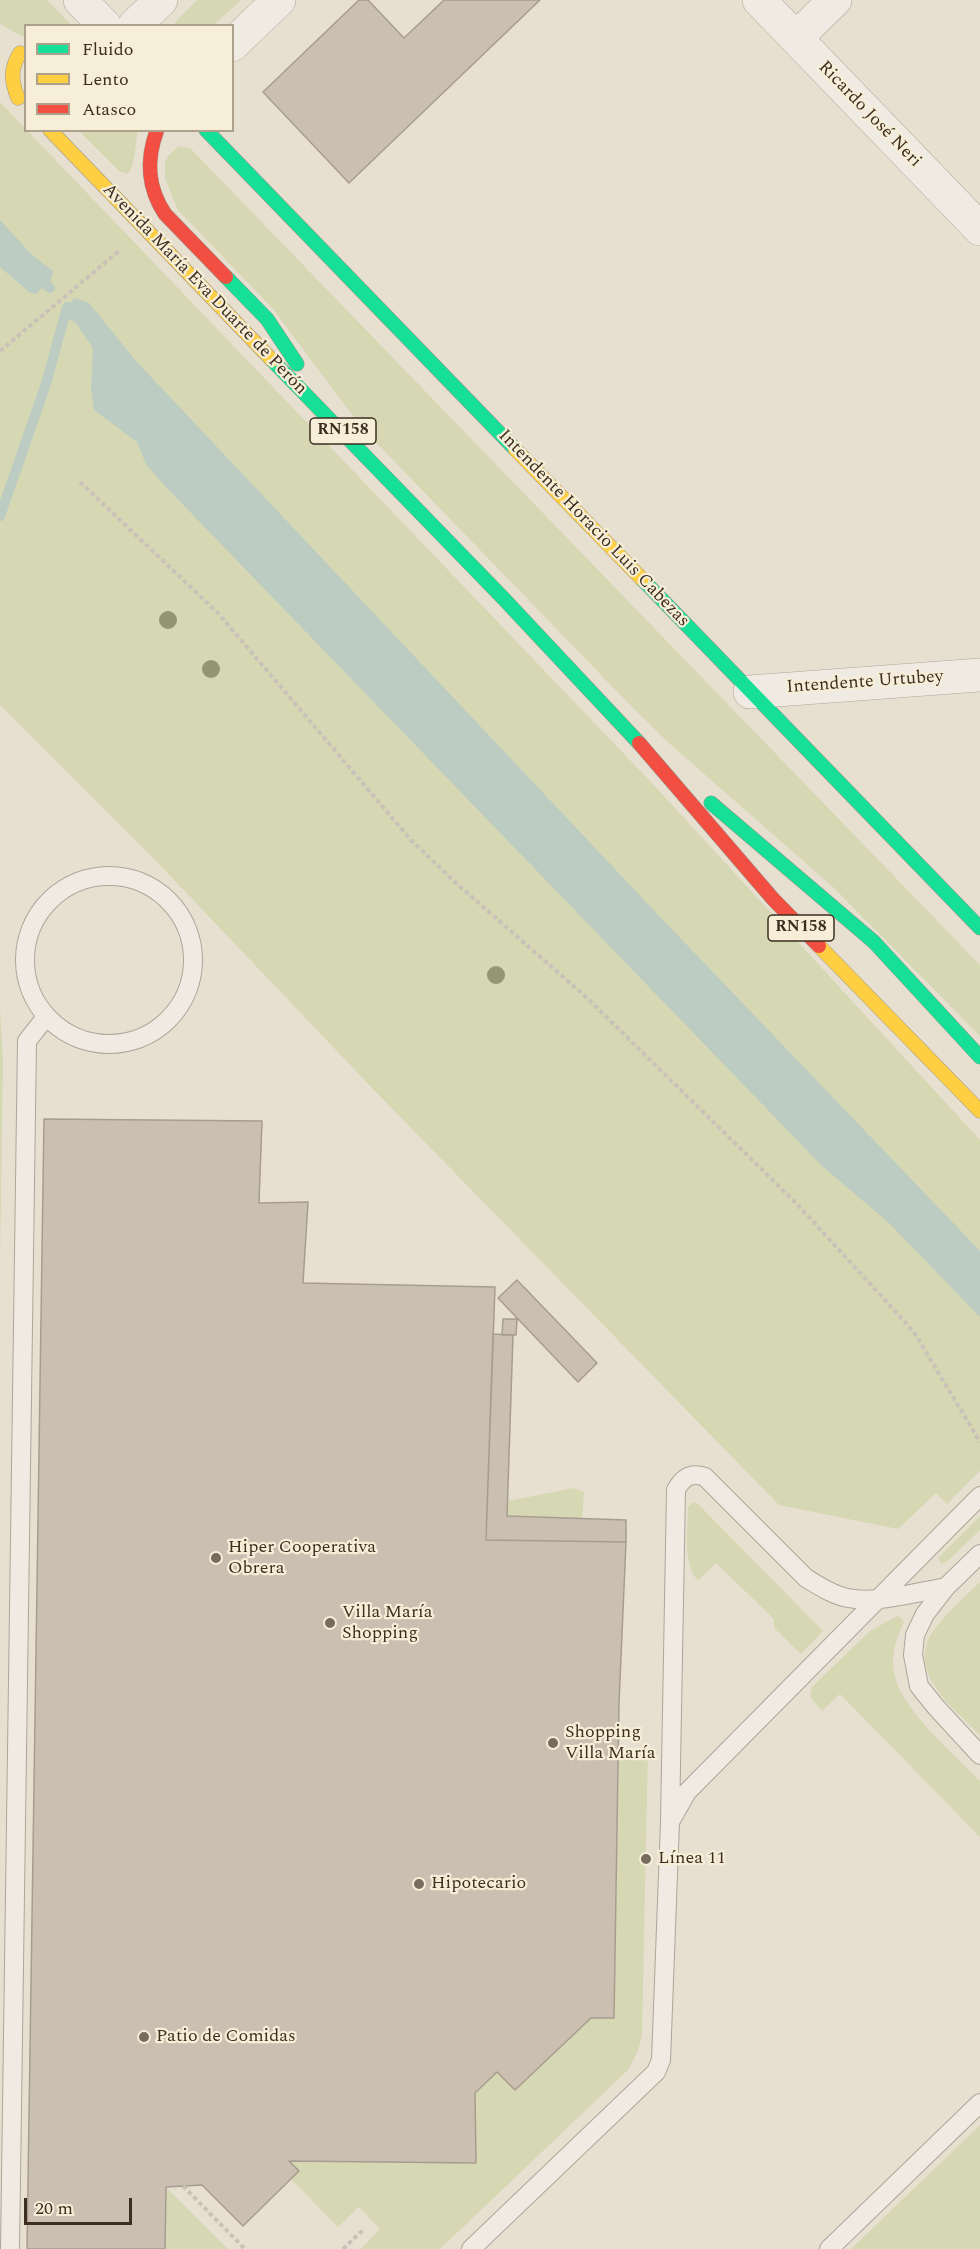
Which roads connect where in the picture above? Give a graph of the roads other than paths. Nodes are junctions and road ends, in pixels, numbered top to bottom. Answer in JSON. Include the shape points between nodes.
{"nodes":[{"id":1,"x":80,"y":0,"type":"edge"},
{"id":2,"x":161,"y":0,"type":"edge"},
{"id":3,"x":279,"y":0,"type":"edge"},
{"id":4,"x":759,"y":0,"type":"edge"},
{"id":5,"x":836,"y":0,"type":"edge"},
{"id":6,"x":103,"y":24,"type":"edge"},
{"id":7,"x":136,"y":24,"type":"edge"},
{"id":8,"x":796,"y":38,"type":"junction"},
{"id":9,"x":234,"y":43,"type":"edge"},
{"id":10,"x":5,"y":44,"type":"dead end"},
{"id":11,"x":23,"y":53,"type":"edge"},
{"id":12,"x":0,"y":79,"type":"edge"},
{"id":13,"x":22,"y":102,"type":"edge"},
{"id":14,"x":52,"y":132,"type":"edge"},
{"id":15,"x":155,"y":132,"type":"edge"},
{"id":16,"x":208,"y":132,"type":"edge"},
{"id":17,"x":102,"y":185,"type":"junction"},
{"id":18,"x":140,"y":194,"type":"junction"},
{"id":19,"x":980,"y":229,"type":"edge"},
{"id":20,"x":342,"y":430,"type":"junction"},
{"id":21,"x":980,"y":675,"type":"edge"},
{"id":22,"x":750,"y":692,"type":"junction"},
{"id":23,"x":632,"y":735,"type":"junction"},
{"id":24,"x":980,"y":928,"type":"edge"},
{"id":25,"x":46,"y":1017,"type":"junction"},
{"id":26,"x":980,"y":1057,"type":"edge"},
{"id":27,"x":980,"y":1111,"type":"edge"},
{"id":28,"x":980,"y":1496,"type":"edge"},
{"id":29,"x":980,"y":1554,"type":"edge"},
{"id":30,"x":946,"y":1587,"type":"junction"},
{"id":31,"x":879,"y":1598,"type":"junction"},
{"id":32,"x":980,"y":1755,"type":"edge"},
{"id":33,"x":670,"y":1822,"type":"junction"},
{"id":34,"x":980,"y":2103,"type":"edge"},
{"id":35,"x":10,"y":2249,"type":"edge"},
{"id":36,"x":471,"y":2249,"type":"edge"},
{"id":37,"x":829,"y":2249,"type":"edge"}],
"edges":[{"from":1,"to":6,"type":"street"},
{"from":2,"to":7,"type":"street"},
{"from":3,"to":9,"type":"street"},
{"from":4,"to":8,"type":"street","name":"Ricardo José Neri"},
{"from":5,"to":8,"type":"street"},
{"from":8,"to":19,"type":"street","name":"Ricardo José Neri"},
{"from":10,"to":11,"type":"main road"},
{"from":11,"to":13,"type":"main road","via":[[14,62],[11,73]]},
{"from":12,"to":13,"type":"main road"},
{"from":14,"to":17,"type":"main road","name":"Avenida María Eva Duarte de Perón","number":"RN158"},
{"from":15,"to":18,"type":"main road"},
{"from":16,"to":22,"type":"main road","name":"Intendente Horacio Luis Cabezas"},
{"from":17,"to":18,"type":"main road","via":[[116,193]]},
{"from":17,"to":20,"type":"main road","name":"Avenida María Eva Duarte de Perón","number":"RN158"},
{"from":18,"to":20,"type":"main road","via":[[155,201],[267,318]]},
{"from":20,"to":23,"type":"main road","name":"Avenida María Eva Duarte de Perón","number":"RN158"},
{"from":21,"to":22,"type":"street","name":"Intendente Urtubey"},
{"from":22,"to":24,"type":"main road","name":"Intendente Horacio Luis Cabezas"},
{"from":23,"to":26,"type":"main road","name":"Avenida María Eva Duarte de Perón","number":"RN158","via":[[874,942]]},
{"from":23,"to":27,"type":"main road","name":"Avenida María Eva Duarte de Perón","number":"RN158","via":[[773,899]]},
{"from":25,"to":25,"type":"lane","via":[[69,1035],[96,1044],[125,1043],[152,1033],[174,1014],[188,990],[194,963],[191,937],[179,912],[160,892],[137,879],[110,875],[83,879],[59,891],[40,911],[28,935],[24,964],[30,992]]},
{"from":25,"to":35,"type":"lane","via":[[27,1041]]},
{"from":28,"to":31,"type":"lane"},
{"from":29,"to":30,"type":"lane"},
{"from":30,"to":31,"type":"lane"},
{"from":30,"to":32,"type":"lane","via":[[915,1635],[913,1655],[919,1686]]},
{"from":31,"to":33,"type":"lane","via":[[687,1792]]},
{"from":31,"to":33,"type":"lane","via":[[847,1598],[816,1584],[705,1477],[697,1474],[681,1482],[676,1490]]},
{"from":33,"to":36,"type":"lane","via":[[661,2060],[656,2072]]},
{"from":34,"to":37,"type":"lane"}]}
